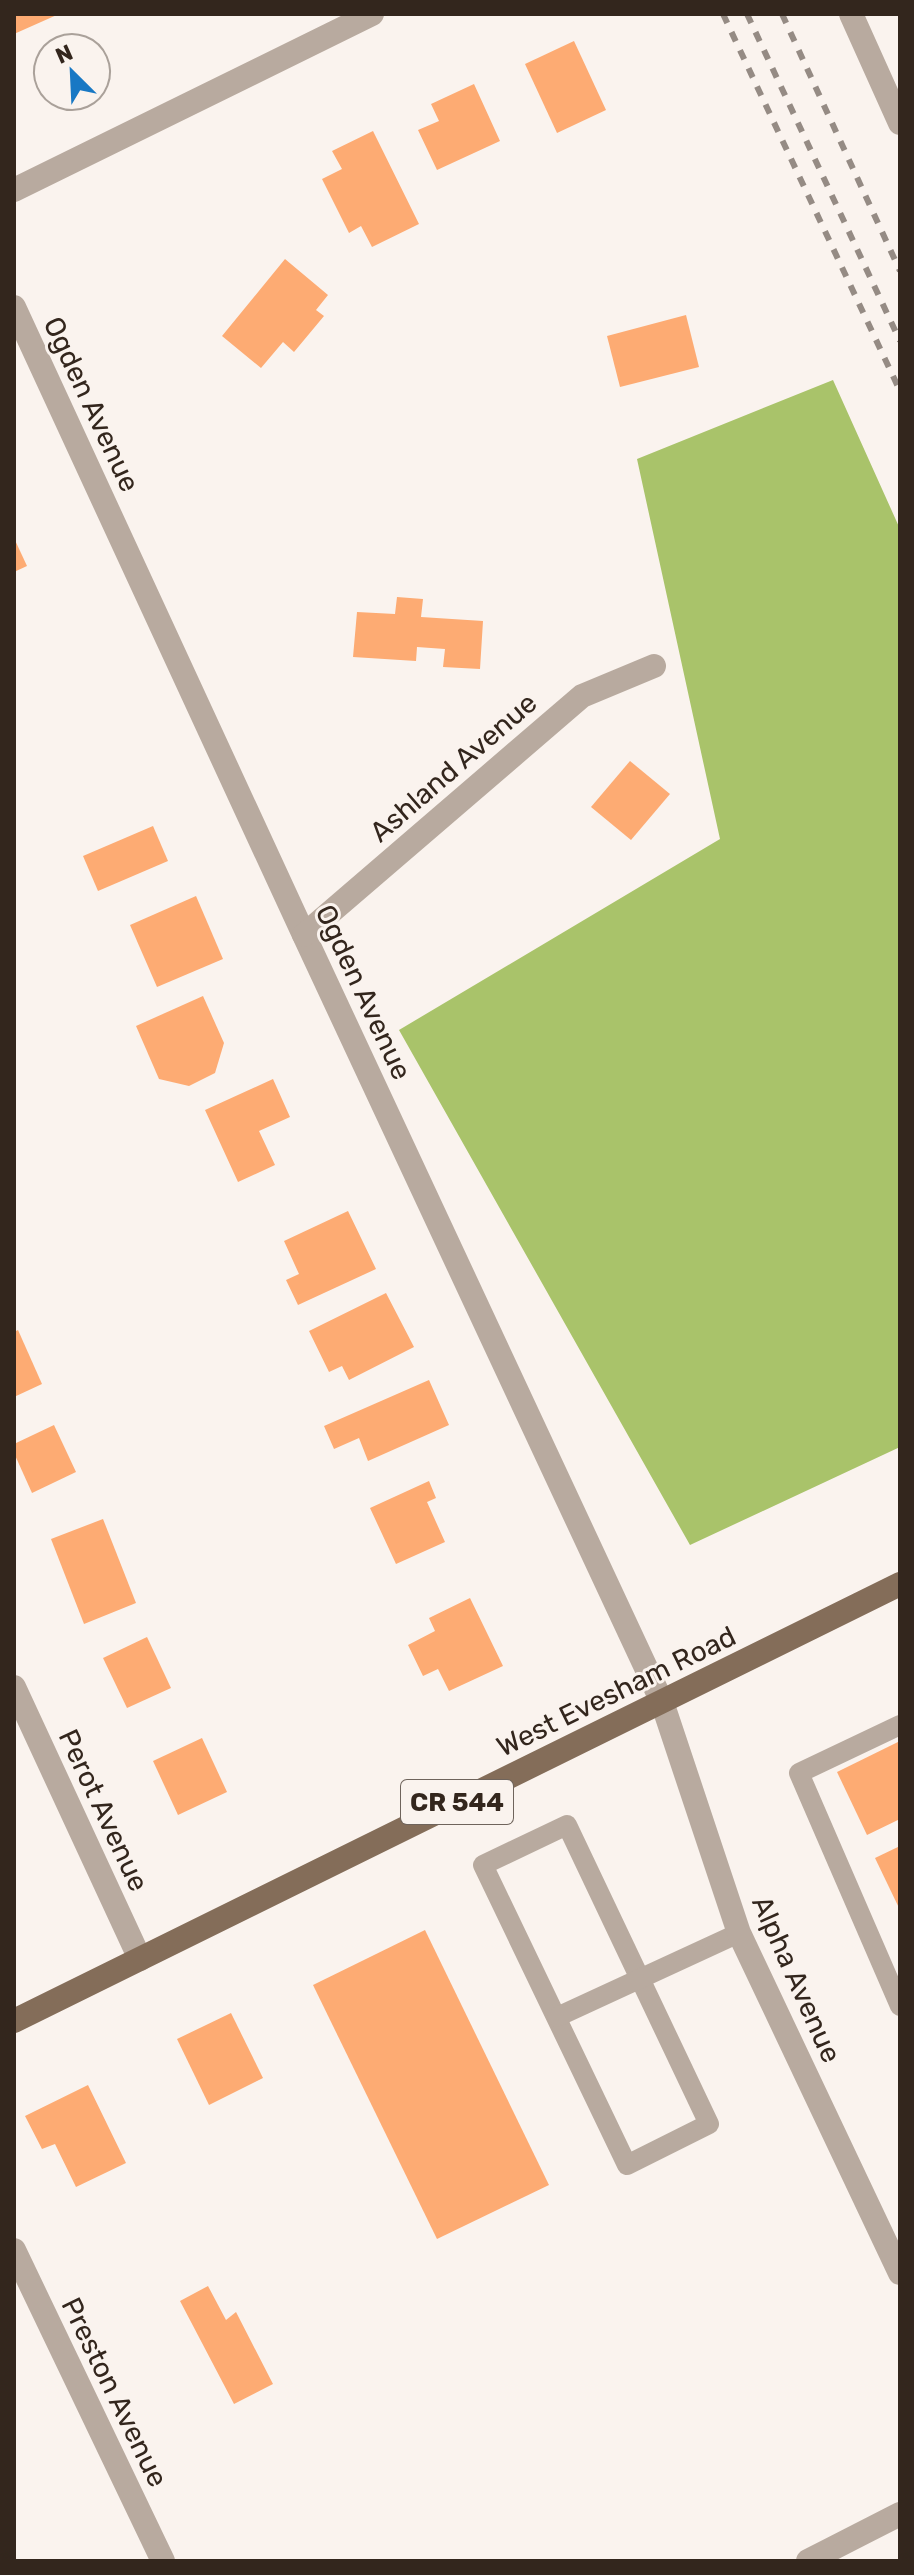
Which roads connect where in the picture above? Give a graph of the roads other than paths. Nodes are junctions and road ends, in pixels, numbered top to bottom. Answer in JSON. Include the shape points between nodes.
{"nodes":[{"id":1,"x":372,"y":14,"type":"edge"},
{"id":2,"x":851,"y":14,"type":"edge"},
{"id":3,"x":900,"y":123,"type":"edge"},
{"id":4,"x":14,"y":190,"type":"edge"},
{"id":5,"x":14,"y":307,"type":"edge"},
{"id":6,"x":654,"y":666,"type":"dead end"},
{"id":7,"x":304,"y":935,"type":"junction"},
{"id":8,"x":900,"y":1584,"type":"edge"},
{"id":9,"x":14,"y":1687,"type":"edge"},
{"id":10,"x":662,"y":1702,"type":"junction"},
{"id":11,"x":900,"y":1725,"type":"edge"},
{"id":12,"x":739,"y":1933,"type":"junction"},
{"id":13,"x":140,"y":1959,"type":"junction"},
{"id":14,"x":639,"y":1980,"type":"junction"},
{"id":15,"x":900,"y":2006,"type":"edge"},
{"id":16,"x":557,"y":2017,"type":"junction"},
{"id":17,"x":14,"y":2021,"type":"edge"},
{"id":18,"x":14,"y":2250,"type":"edge"},
{"id":19,"x":900,"y":2273,"type":"edge"},
{"id":20,"x":900,"y":2514,"type":"edge"},
{"id":21,"x":163,"y":2561,"type":"edge"},
{"id":22,"x":808,"y":2561,"type":"edge"}],
"edges":[{"from":1,"to":4,"type":"street"},
{"from":2,"to":3,"type":"street"},
{"from":5,"to":7,"type":"street","name":"Ogden Avenue"},
{"from":6,"to":7,"type":"street","name":"Ashland Avenue","via":[[582,696]]},
{"from":7,"to":10,"type":"street","name":"Ogden Avenue"},
{"from":8,"to":10,"type":"main road","name":"West Evesham Road","number":"CR 544"},
{"from":9,"to":13,"type":"street","name":"Perot Avenue"},
{"from":10,"to":12,"type":"street","name":"Alpha Avenue"},
{"from":10,"to":13,"type":"main road","name":"West Evesham Road","number":"CR 544"},
{"from":11,"to":15,"type":"lane","via":[[799,1773]]},
{"from":12,"to":14,"type":"lane"},
{"from":12,"to":19,"type":"street","name":"Alpha Avenue"},
{"from":13,"to":17,"type":"main road","name":"West Evesham Road","number":"CR 544"},
{"from":14,"to":16,"type":"lane"},
{"from":14,"to":16,"type":"lane","via":[[709,2124],[627,2165]]},
{"from":14,"to":16,"type":"lane","via":[[567,1825],[483,1865]]},
{"from":18,"to":21,"type":"street","name":"Preston Avenue"},
{"from":20,"to":22,"type":"street"}]}
